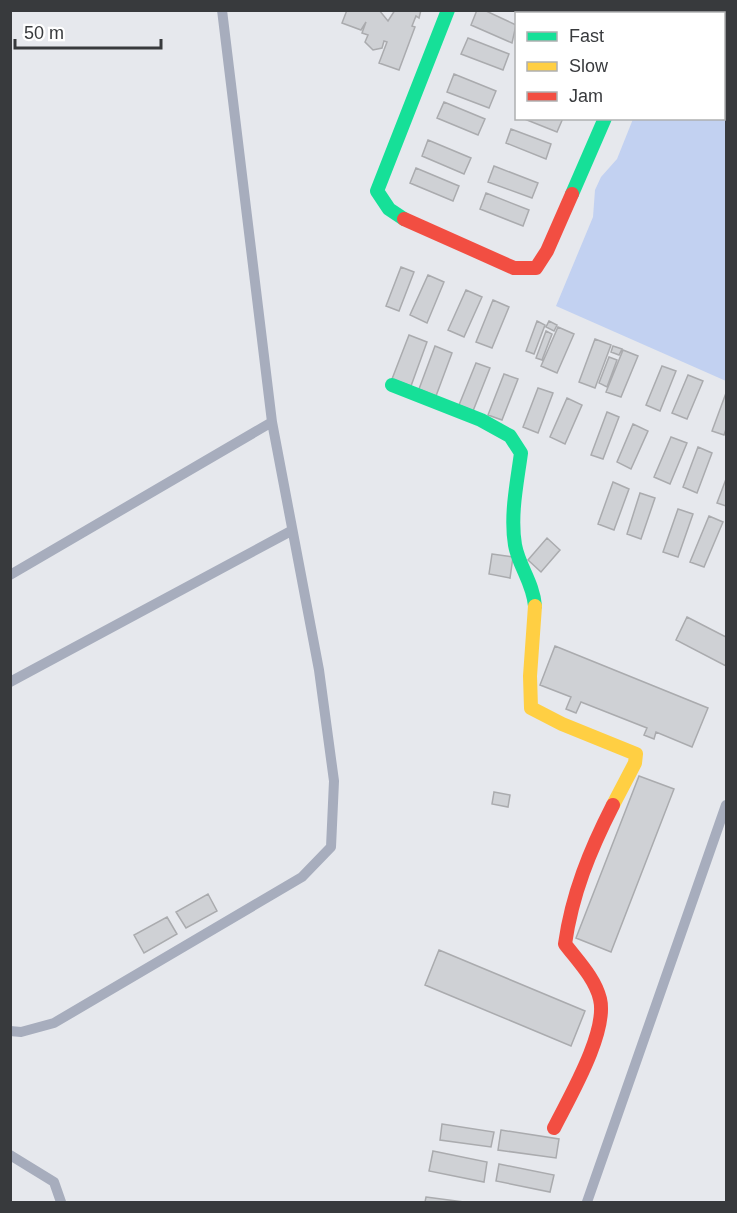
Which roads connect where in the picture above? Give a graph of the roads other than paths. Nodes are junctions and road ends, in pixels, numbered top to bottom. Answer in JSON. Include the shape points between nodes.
{"nodes":[{"id":1,"x":222,"y":10,"type":"edge"},
{"id":2,"x":448,"y":10,"type":"edge"},
{"id":3,"x":604,"y":120,"type":"edge"},
{"id":4,"x":392,"y":384,"type":"dead end"},
{"id":5,"x":272,"y":422,"type":"junction"},
{"id":6,"x":291,"y":531,"type":"junction"},
{"id":7,"x":10,"y":575,"type":"edge"},
{"id":8,"x":10,"y":682,"type":"edge"},
{"id":9,"x":726,"y":805,"type":"edge"},
{"id":10,"x":10,"y":1031,"type":"edge"},
{"id":11,"x":554,"y":1128,"type":"dead end"},
{"id":12,"x":10,"y":1155,"type":"edge"},
{"id":13,"x":61,"y":1203,"type":"edge"},
{"id":14,"x":587,"y":1203,"type":"edge"}],
"edges":[{"from":1,"to":5,"type":"lane"},
{"from":2,"to":3,"type":"street","via":[[377,191],[389,209],[408,222],[514,268],[536,268]]},
{"from":4,"to":11,"type":"street","via":[[510,436],[521,453],[513,514],[514,547],[534,589],[536,612],[531,708],[636,754],[635,763],[591,844],[567,917],[566,944],[602,1001],[599,1029]]},
{"from":5,"to":6,"type":"lane"},
{"from":5,"to":7,"type":"lane"},
{"from":6,"to":8,"type":"lane"},
{"from":6,"to":10,"type":"lane","via":[[319,670],[334,781],[331,847],[302,877],[54,1023]]},
{"from":9,"to":14,"type":"lane"},
{"from":12,"to":13,"type":"lane","via":[[54,1182]]}]}
